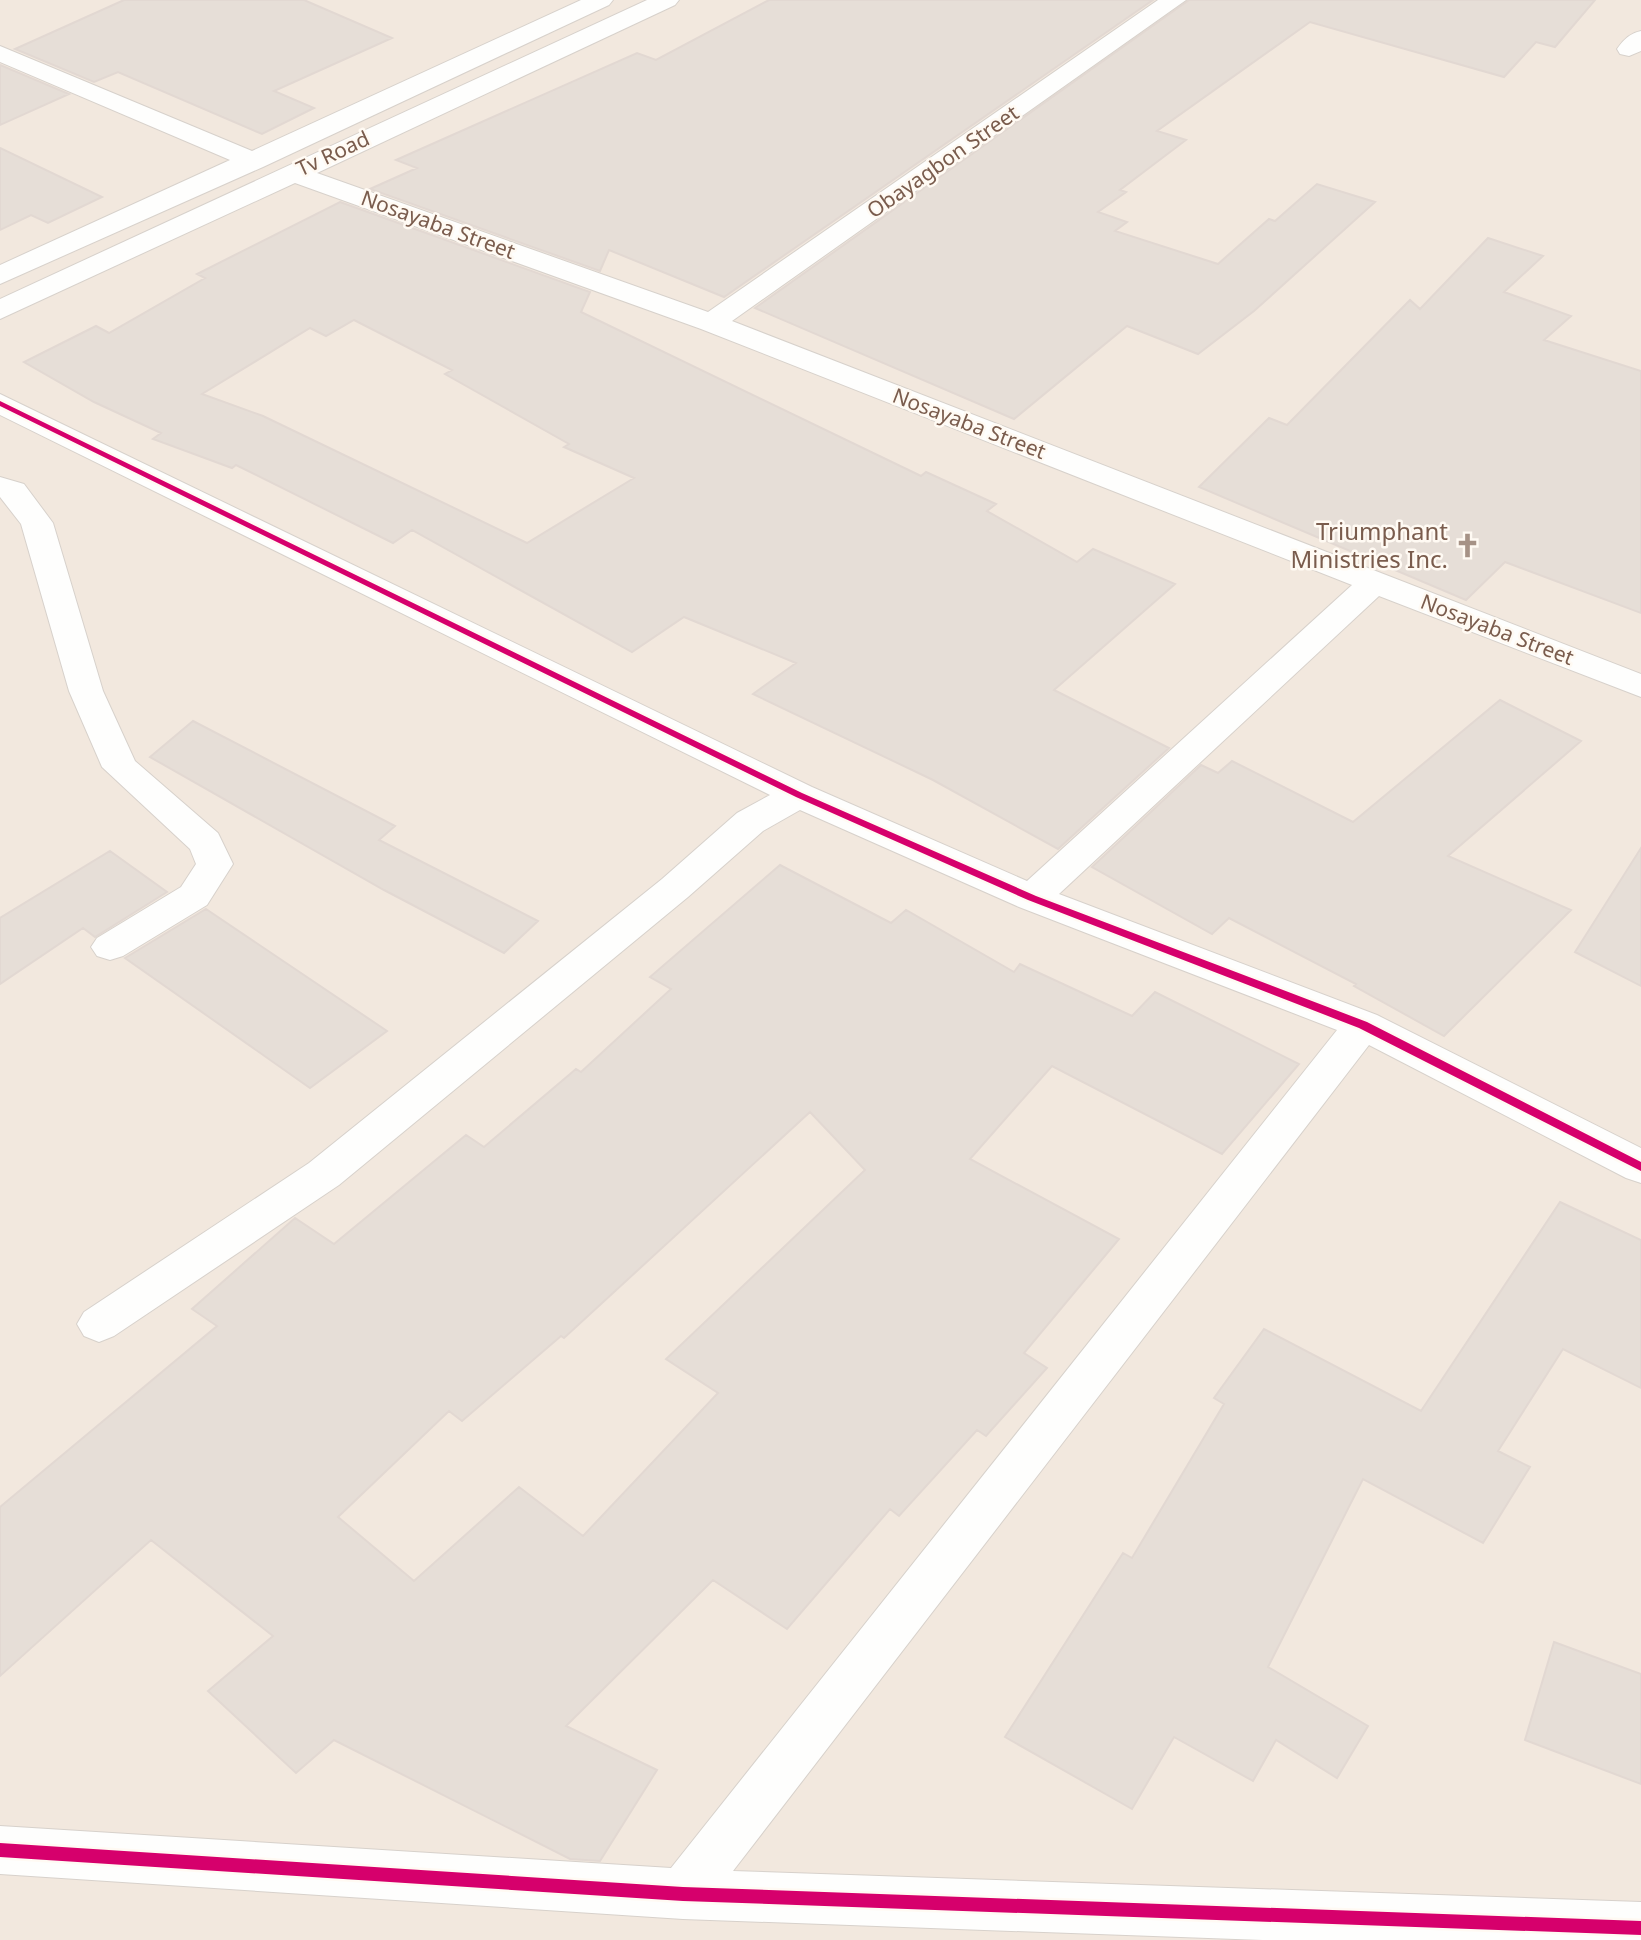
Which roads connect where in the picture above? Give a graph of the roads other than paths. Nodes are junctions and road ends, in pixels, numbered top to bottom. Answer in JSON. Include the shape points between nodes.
{"nodes":[{"id":1,"x":601,"y":0,"type":"edge"},
{"id":2,"x":667,"y":0,"type":"edge"},
{"id":3,"x":1174,"y":0,"type":"edge"},
{"id":4,"x":0,"y":53,"type":"edge"},
{"id":5,"x":254,"y":161,"type":"junction"},
{"id":6,"x":293,"y":173,"type":"junction"},
{"id":7,"x":0,"y":276,"type":"edge"},
{"id":8,"x":0,"y":310,"type":"edge"},
{"id":9,"x":711,"y":323,"type":"junction"},
{"id":10,"x":0,"y":404,"type":"edge"},
{"id":11,"x":0,"y":486,"type":"edge"},
{"id":12,"x":1375,"y":582,"type":"junction"},
{"id":13,"x":1641,"y":686,"type":"edge"},
{"id":14,"x":799,"y":795,"type":"junction"},
{"id":15,"x":1032,"y":898,"type":"junction"},
{"id":16,"x":110,"y":947,"type":"dead end"},
{"id":17,"x":1363,"y":1025,"type":"junction"},
{"id":18,"x":1641,"y":1167,"type":"edge"},
{"id":19,"x":99,"y":1324,"type":"dead end"},
{"id":20,"x":0,"y":1850,"type":"edge"},
{"id":21,"x":683,"y":1894,"type":"junction"},
{"id":22,"x":1641,"y":1928,"type":"edge"}],
"edges":[{"from":1,"to":5,"type":"street","name":"Tv Road"},
{"from":2,"to":6,"type":"street","name":"Tv Road"},
{"from":3,"to":9,"type":"street","name":"Obayagbon Street"},
{"from":4,"to":5,"type":"street"},
{"from":5,"to":7,"type":"street","name":"Tv Road"},
{"from":6,"to":8,"type":"street","name":"Tv Road"},
{"from":6,"to":9,"type":"street","name":"Nosayaba Street"},
{"from":9,"to":12,"type":"street","name":"Nosayaba Street"},
{"from":10,"to":14,"type":"street"},
{"from":11,"to":16,"type":"street","via":[[13,491],[37,523],[86,691],[120,767],[205,842],[215,864],[194,896]]},
{"from":12,"to":13,"type":"street","name":"Nosayaba Street"},
{"from":12,"to":15,"type":"street"},
{"from":14,"to":15,"type":"street"},
{"from":14,"to":19,"type":"street","via":[[750,822],[324,1174]]},
{"from":15,"to":17,"type":"street"},
{"from":17,"to":18,"type":"street"},
{"from":17,"to":21,"type":"street"},
{"from":20,"to":21,"type":"street"},
{"from":21,"to":22,"type":"street"}]}
